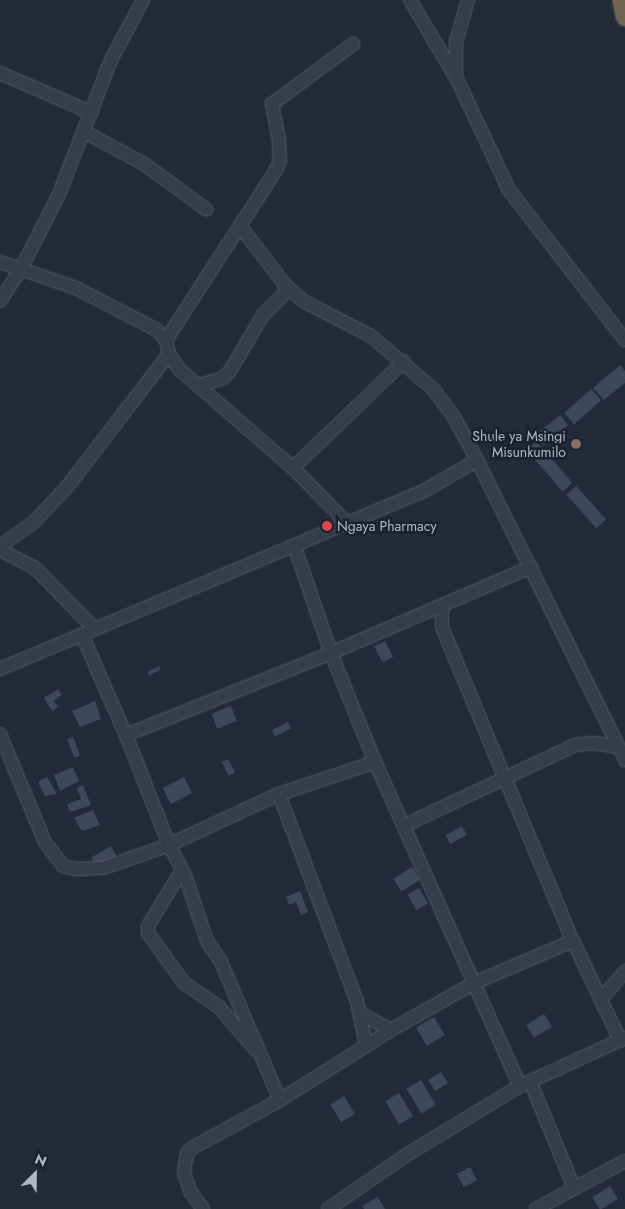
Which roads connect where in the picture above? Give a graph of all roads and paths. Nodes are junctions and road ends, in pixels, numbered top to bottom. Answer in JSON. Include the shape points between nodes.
{"nodes":[{"id":1,"x":143,"y":0,"type":"edge"},
{"id":2,"x":468,"y":0,"type":"edge"},
{"id":3,"x":622,"y":0,"type":"edge"},
{"id":4,"x":416,"y":2,"type":"edge"},
{"id":5,"x":625,"y":16,"type":"edge"},
{"id":6,"x":353,"y":44,"type":"dead end"},
{"id":7,"x":0,"y":73,"type":"edge"},
{"id":8,"x":457,"y":79,"type":"junction"},
{"id":9,"x":92,"y":113,"type":"junction"},
{"id":10,"x":85,"y":132,"type":"junction"},
{"id":11,"x":206,"y":209,"type":"dead end"},
{"id":12,"x":240,"y":226,"type":"junction"},
{"id":13,"x":0,"y":262,"type":"edge"},
{"id":14,"x":22,"y":267,"type":"junction"},
{"id":15,"x":289,"y":289,"type":"junction"},
{"id":16,"x":0,"y":301,"type":"edge"},
{"id":17,"x":166,"y":340,"type":"junction"},
{"id":18,"x":625,"y":340,"type":"edge"},
{"id":19,"x":169,"y":354,"type":"junction"},
{"id":20,"x":404,"y":361,"type":"junction"},
{"id":21,"x":198,"y":386,"type":"junction"},
{"id":22,"x":478,"y":460,"type":"junction"},
{"id":23,"x":293,"y":468,"type":"junction"},
{"id":24,"x":348,"y":524,"type":"junction"},
{"id":25,"x":0,"y":546,"type":"edge"},
{"id":26,"x":295,"y":548,"type":"junction"},
{"id":27,"x":0,"y":550,"type":"edge"},
{"id":28,"x":531,"y":566,"type":"junction"},
{"id":29,"x":442,"y":606,"type":"junction"},
{"id":30,"x":422,"y":614,"type":"junction"},
{"id":31,"x":442,"y":627,"type":"junction"},
{"id":32,"x":95,"y":629,"type":"junction"},
{"id":33,"x":82,"y":635,"type":"junction"},
{"id":34,"x":331,"y":653,"type":"junction"},
{"id":35,"x":0,"y":669,"type":"edge"},
{"id":36,"x":0,"y":734,"type":"edge"},
{"id":37,"x":126,"y":734,"type":"junction"},
{"id":38,"x":618,"y":747,"type":"junction"},
{"id":39,"x":625,"y":760,"type":"edge"},
{"id":40,"x":375,"y":762,"type":"junction"},
{"id":41,"x":505,"y":777,"type":"junction"},
{"id":42,"x":279,"y":794,"type":"junction"},
{"id":43,"x":403,"y":826,"type":"junction"},
{"id":44,"x":169,"y":845,"type":"junction"},
{"id":45,"x":182,"y":870,"type":"junction"},
{"id":46,"x":573,"y":942,"type":"junction"},
{"id":47,"x":625,"y":971,"type":"edge"},
{"id":48,"x":474,"y":983,"type":"junction"},
{"id":49,"x":601,"y":999,"type":"junction"},
{"id":50,"x":361,"y":1014,"type":"junction"},
{"id":51,"x":391,"y":1030,"type":"junction"},
{"id":52,"x":622,"y":1039,"type":"edge"},
{"id":53,"x":366,"y":1046,"type":"junction"},
{"id":54,"x":260,"y":1054,"type":"junction"},
{"id":55,"x":525,"y":1084,"type":"junction"},
{"id":56,"x":280,"y":1100,"type":"junction"},
{"id":57,"x":625,"y":1161,"type":"edge"},
{"id":58,"x":574,"y":1188,"type":"junction"},
{"id":59,"x":203,"y":1209,"type":"edge"},
{"id":60,"x":328,"y":1209,"type":"edge"},
{"id":61,"x":536,"y":1209,"type":"edge"}],
"edges":[{"from":1,"to":9,"type":"street","via":[[111,60]]},
{"from":2,"to":8,"type":"street","via":[[456,42]]},
{"from":3,"to":5,"type":"highway"},
{"from":4,"to":8,"type":"street"},
{"from":6,"to":12,"type":"street","via":[[272,104],[280,161]]},
{"from":7,"to":9,"type":"street"},
{"from":8,"to":18,"type":"street","via":[[509,190]]},
{"from":9,"to":10,"type":"street"},
{"from":10,"to":11,"type":"street","via":[[144,164]]},
{"from":10,"to":14,"type":"street"},
{"from":12,"to":15,"type":"street"},
{"from":12,"to":17,"type":"street"},
{"from":13,"to":14,"type":"street"},
{"from":14,"to":16,"type":"street"},
{"from":14,"to":17,"type":"street","via":[[119,309],[156,330]]},
{"from":15,"to":20,"type":"street","via":[[303,301],[371,336]]},
{"from":15,"to":21,"type":"street","via":[[263,315],[230,372],[223,378]]},
{"from":17,"to":19,"type":"street"},
{"from":19,"to":21,"type":"street","via":[[179,369]]},
{"from":19,"to":25,"type":"street","via":[[67,487],[33,523]]},
{"from":20,"to":22,"type":"street","via":[[434,388]]},
{"from":20,"to":23,"type":"street"},
{"from":21,"to":23,"type":"street"},
{"from":22,"to":24,"type":"street","via":[[449,480]]},
{"from":22,"to":28,"type":"street"},
{"from":23,"to":24,"type":"street"},
{"from":24,"to":26,"type":"street"},
{"from":26,"to":32,"type":"street"},
{"from":26,"to":34,"type":"street"},
{"from":27,"to":32,"type":"street","via":[[34,567]]},
{"from":28,"to":29,"type":"street"},
{"from":28,"to":38,"type":"street"},
{"from":29,"to":30,"type":"street"},
{"from":29,"to":31,"type":"street"},
{"from":30,"to":31,"type":"street"},
{"from":30,"to":34,"type":"street"},
{"from":31,"to":41,"type":"street"},
{"from":32,"to":33,"type":"street"},
{"from":33,"to":35,"type":"street"},
{"from":33,"to":37,"type":"street"},
{"from":34,"to":37,"type":"street"},
{"from":34,"to":40,"type":"street"},
{"from":36,"to":44,"type":"street","via":[[45,842],[63,866],[104,868]]},
{"from":37,"to":44,"type":"street"},
{"from":38,"to":39,"type":"street"},
{"from":38,"to":41,"type":"street","via":[[594,743],[575,745]]},
{"from":40,"to":42,"type":"street"},
{"from":40,"to":43,"type":"street"},
{"from":41,"to":43,"type":"street"},
{"from":41,"to":46,"type":"street"},
{"from":42,"to":44,"type":"street"},
{"from":42,"to":50,"type":"street"},
{"from":43,"to":48,"type":"street"},
{"from":44,"to":45,"type":"street"},
{"from":45,"to":54,"type":"street","via":[[207,941],[221,962]]},
{"from":45,"to":54,"type":"street","via":[[148,926],[148,933],[184,983],[219,1007]]},
{"from":46,"to":48,"type":"street"},
{"from":46,"to":49,"type":"street"},
{"from":47,"to":49,"type":"street"},
{"from":48,"to":51,"type":"street"},
{"from":48,"to":55,"type":"street"},
{"from":49,"to":52,"type":"street"},
{"from":50,"to":51,"type":"street"},
{"from":50,"to":53,"type":"street"},
{"from":51,"to":53,"type":"street"},
{"from":52,"to":55,"type":"street"},
{"from":53,"to":56,"type":"street"},
{"from":54,"to":56,"type":"street"},
{"from":55,"to":58,"type":"street"},
{"from":55,"to":60,"type":"street","via":[[408,1154]]},
{"from":56,"to":59,"type":"street","via":[[189,1150],[184,1172],[190,1191]]},
{"from":57,"to":58,"type":"street"},
{"from":58,"to":61,"type":"street"}]}
